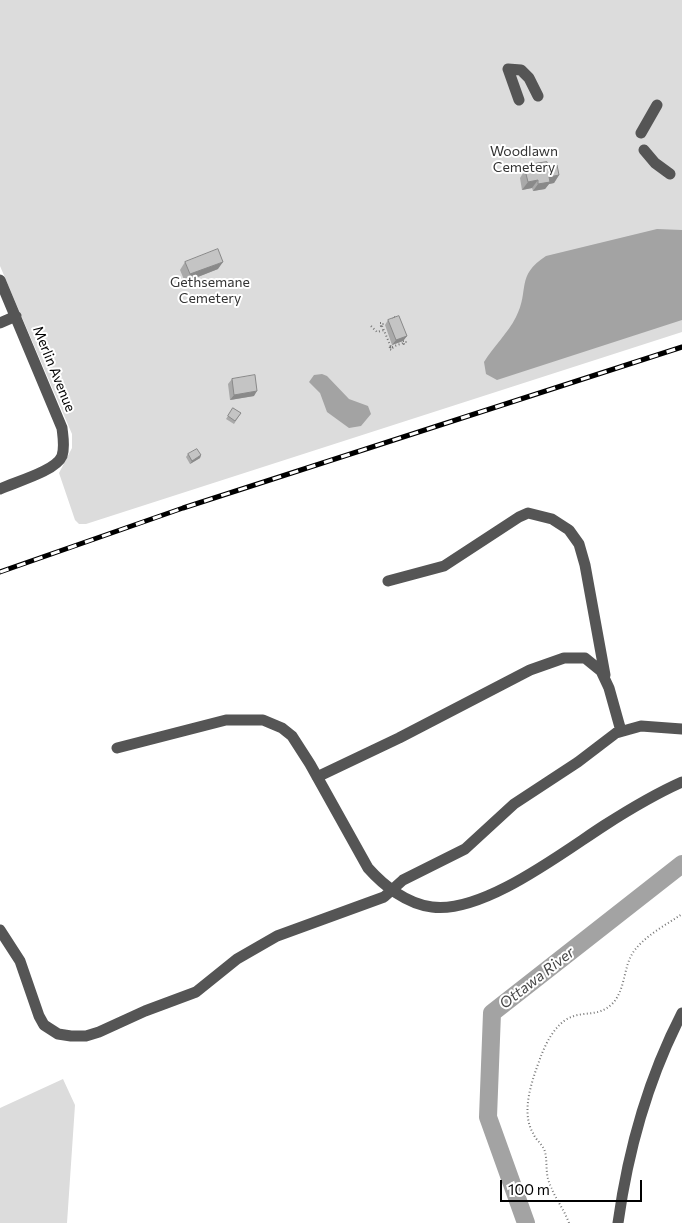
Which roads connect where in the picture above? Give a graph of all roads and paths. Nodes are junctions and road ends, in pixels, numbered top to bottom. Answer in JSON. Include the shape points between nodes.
{"nodes":[{"id":1,"x":538,"y":96,"type":"dead end"},
{"id":2,"x":519,"y":100,"type":"dead end"},
{"id":3,"x":657,"y":105,"type":"dead end"},
{"id":4,"x":641,"y":133,"type":"dead end"},
{"id":5,"x":644,"y":150,"type":"dead end"},
{"id":6,"x":670,"y":174,"type":"dead end"},
{"id":7,"x":0,"y":280,"type":"edge"},
{"id":8,"x":16,"y":316,"type":"junction"},
{"id":9,"x":0,"y":323,"type":"edge"},
{"id":10,"x":371,"y":326,"type":"dead end"},
{"id":11,"x":399,"y":327,"type":"edge"},
{"id":12,"x":384,"y":330,"type":"junction"},
{"id":13,"x":402,"y":334,"type":"edge"},
{"id":14,"x":0,"y":489,"type":"edge"},
{"id":15,"x":388,"y":581,"type":"dead end"},
{"id":16,"x":606,"y":678,"type":"junction"},
{"id":17,"x":682,"y":729,"type":"edge"},
{"id":18,"x":621,"y":731,"type":"junction"},
{"id":19,"x":118,"y":748,"type":"dead end"},
{"id":20,"x":317,"y":777,"type":"junction"},
{"id":21,"x":682,"y":782,"type":"edge"},
{"id":22,"x":392,"y":890,"type":"junction"},
{"id":23,"x":682,"y":914,"type":"edge"},
{"id":24,"x":0,"y":930,"type":"edge"},
{"id":25,"x":682,"y":1013,"type":"edge"},
{"id":26,"x":569,"y":1223,"type":"edge"},
{"id":27,"x":618,"y":1223,"type":"edge"}],
"edges":[{"from":1,"to":2,"type":"street","via":[[521,70],[508,70]]},
{"from":3,"to":4,"type":"street"},
{"from":5,"to":6,"type":"street"},
{"from":7,"to":8,"type":"street","name":"Merlin Avenue"},
{"from":8,"to":9,"type":"street"},
{"from":8,"to":14,"type":"street","name":"Merlin Avenue","via":[[62,428],[64,446],[62,457],[50,468]]},
{"from":10,"to":12,"type":"path","via":[[376,332]]},
{"from":11,"to":12,"type":"path","via":[[395,320],[383,325]]},
{"from":12,"to":13,"type":"path","via":[[391,347],[404,342]]},
{"from":15,"to":16,"type":"street","via":[[444,566],[518,516],[528,513],[552,520],[569,530],[582,551]]},
{"from":16,"to":18,"type":"street"},
{"from":16,"to":20,"type":"street","via":[[585,658],[548,662]]},
{"from":17,"to":18,"type":"street","via":[[641,726]]},
{"from":18,"to":22,"type":"street","via":[[514,804],[465,849],[424,868]]},
{"from":19,"to":20,"type":"street","via":[[226,720],[263,720],[292,736]]},
{"from":20,"to":22,"type":"street","via":[[368,868]]},
{"from":21,"to":22,"type":"street","via":[[635,806],[526,876],[465,904],[432,908]]},
{"from":22,"to":24,"type":"street","via":[[384,897],[277,936],[237,959],[196,992],[144,1010],[86,1036],[58,1034],[44,1024],[38,1016],[20,961]]},
{"from":23,"to":26,"type":"path","via":[[653,933],[633,952],[624,982],[613,1003],[599,1013],[567,1019],[554,1031],[532,1078],[528,1109],[532,1132],[544,1149],[545,1172]]},
{"from":25,"to":27,"type":"street","via":[[663,1053],[639,1120]]}]}
